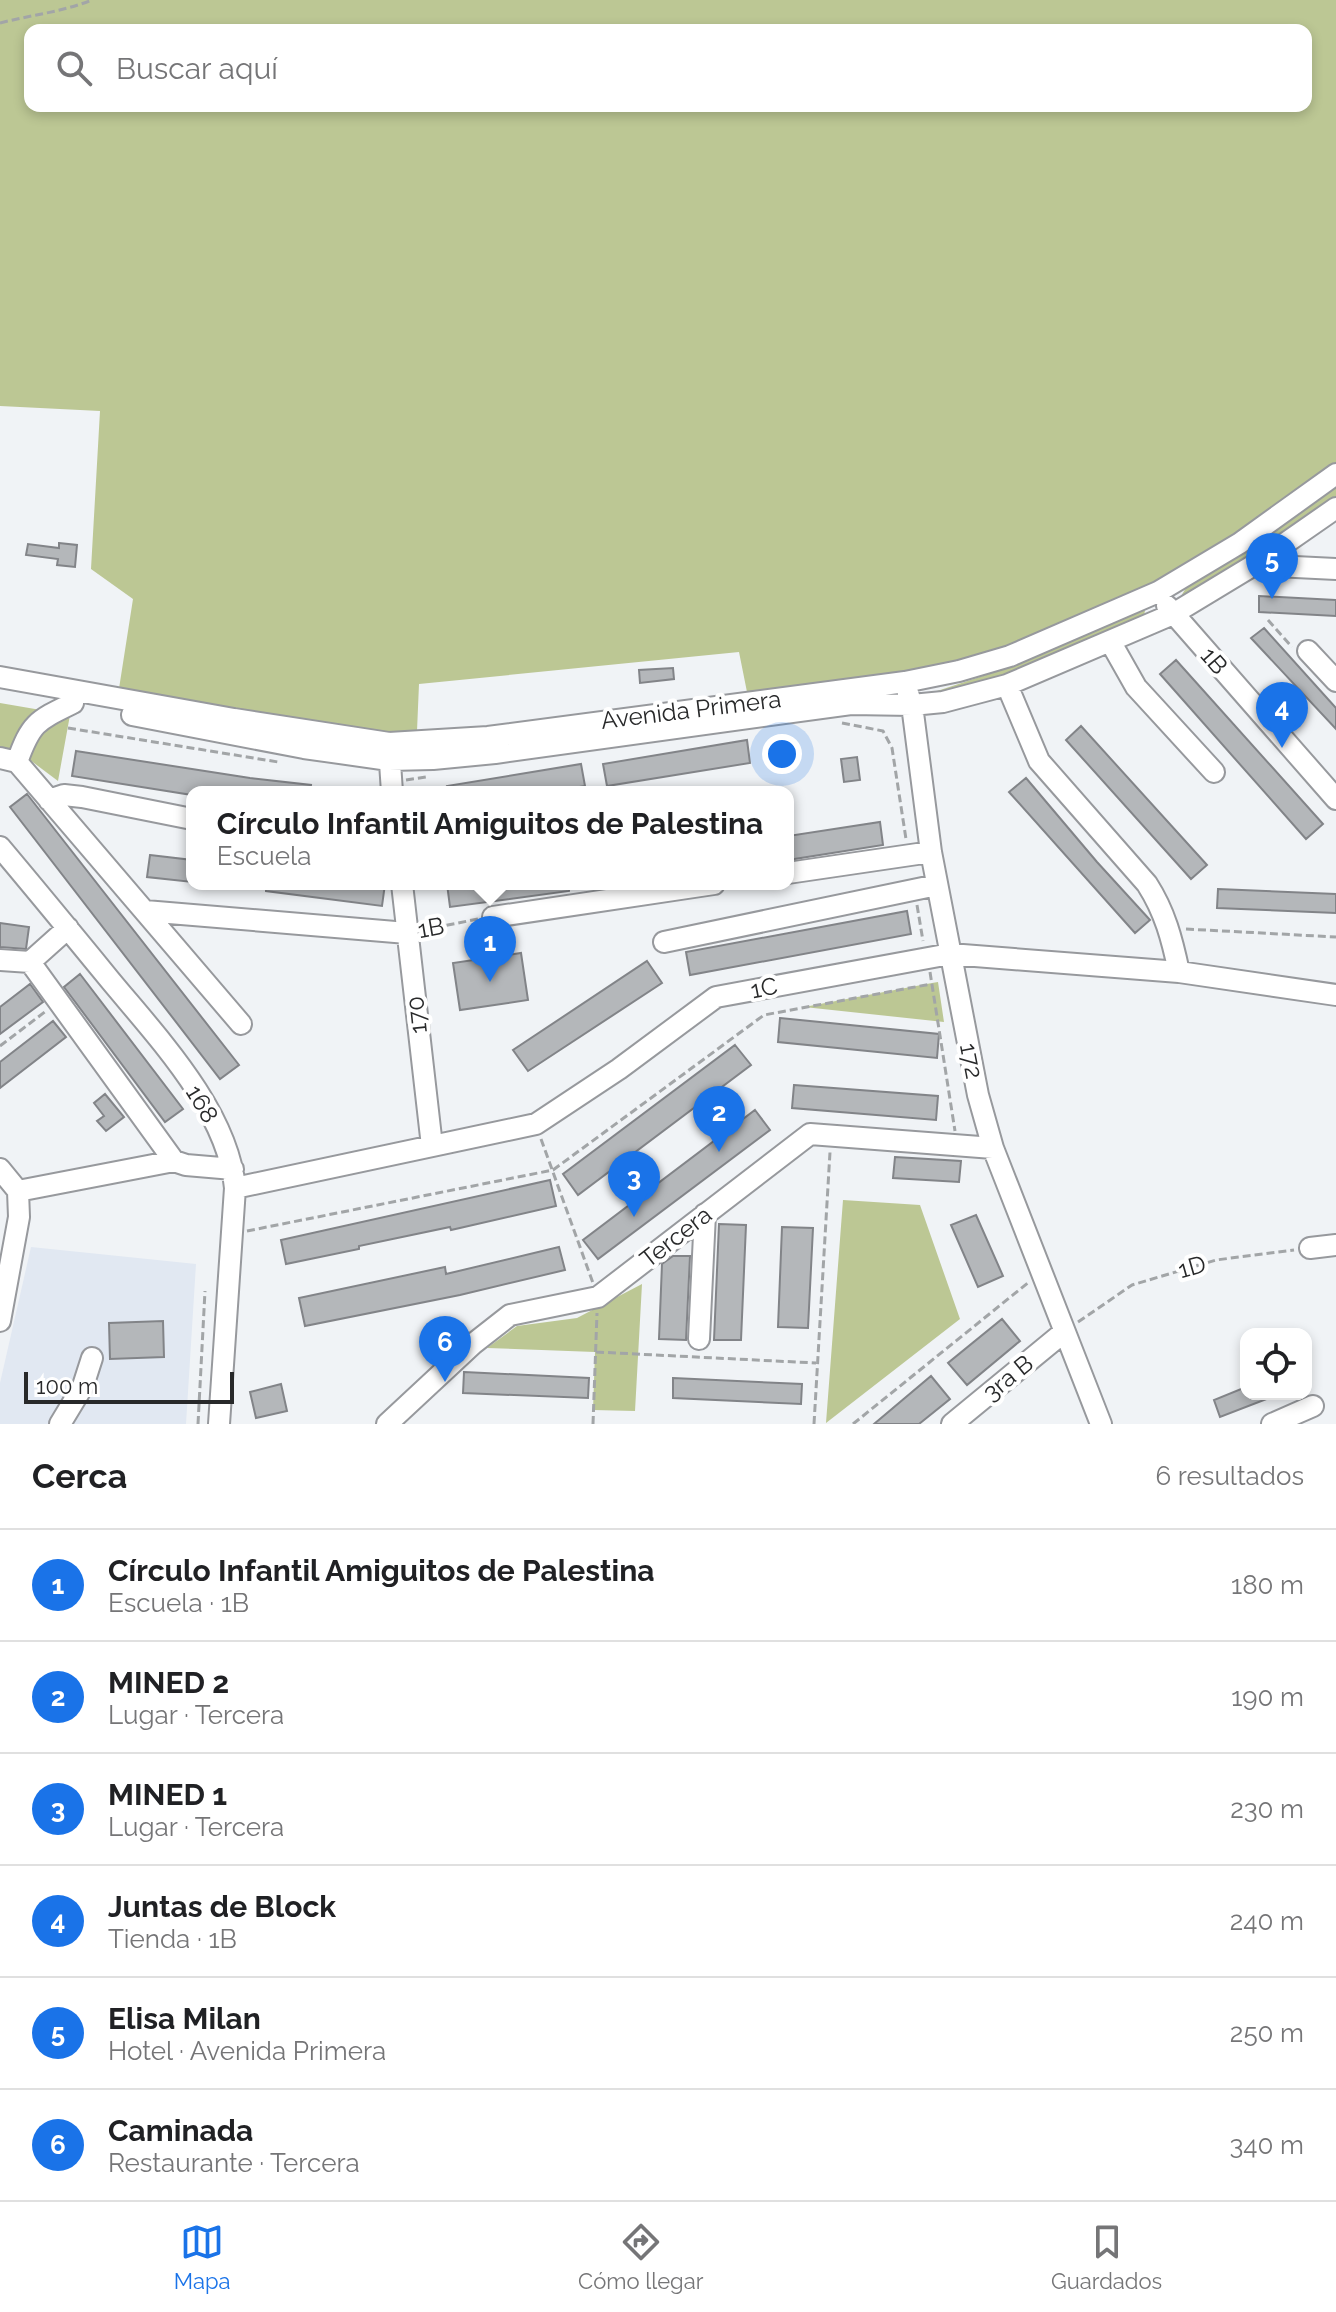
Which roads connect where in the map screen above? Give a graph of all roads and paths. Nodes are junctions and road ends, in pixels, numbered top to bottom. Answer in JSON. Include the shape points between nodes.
{"nodes":[{"id":1,"x":92,"y":0,"type":"edge"},
{"id":2,"x":0,"y":23,"type":"edge"},
{"id":3,"x":1336,"y":474,"type":"edge"},
{"id":4,"x":1336,"y":508,"type":"edge"},
{"id":5,"x":1254,"y":565,"type":"junction"},
{"id":6,"x":1336,"y":569,"type":"edge"},
{"id":7,"x":1158,"y":592,"type":"junction"},
{"id":8,"x":1173,"y":614,"type":"junction"},
{"id":9,"x":1110,"y":641,"type":"junction"},
{"id":10,"x":1308,"y":651,"type":"dead end"},
{"id":11,"x":0,"y":677,"type":"edge"},
{"id":12,"x":1336,"y":681,"type":"edge"},
{"id":13,"x":905,"y":682,"type":"junction"},
{"id":14,"x":1007,"y":685,"type":"junction"},
{"id":15,"x":0,"y":691,"type":"edge"},
{"id":16,"x":73,"y":703,"type":"junction"},
{"id":17,"x":912,"y":705,"type":"junction"},
{"id":18,"x":841,"y":723,"type":"dead end"},
{"id":19,"x":68,"y":728,"type":"dead end"},
{"id":20,"x":389,"y":752,"type":"junction"},
{"id":21,"x":8,"y":760,"type":"edge"},
{"id":22,"x":289,"y":763,"type":"dead end"},
{"id":23,"x":1214,"y":772,"type":"dead end"},
{"id":24,"x":437,"y":776,"type":"dead end"},
{"id":25,"x":391,"y":786,"type":"edge"},
{"id":26,"x":395,"y":786,"type":"edge"},
{"id":27,"x":1336,"y":799,"type":"edge"},
{"id":28,"x":49,"y":800,"type":"junction"},
{"id":29,"x":186,"y":818,"type":"edge"},
{"id":30,"x":0,"y":847,"type":"edge"},
{"id":31,"x":931,"y":852,"type":"junction"},
{"id":32,"x":909,"y":855,"type":"junction"},
{"id":33,"x":794,"y":872,"type":"edge"},
{"id":34,"x":937,"y":885,"type":"junction"},
{"id":35,"x":403,"y":890,"type":"edge"},
{"id":36,"x":674,"y":890,"type":"edge"},
{"id":37,"x":915,"y":891,"type":"junction"},
{"id":38,"x":145,"y":911,"type":"junction"},
{"id":39,"x":493,"y":917,"type":"joint"},
{"id":40,"x":68,"y":928,"type":"junction"},
{"id":41,"x":1170,"y":928,"type":"junction"},
{"id":42,"x":407,"y":933,"type":"junction"},
{"id":43,"x":1336,"y":937,"type":"edge"},
{"id":44,"x":664,"y":942,"type":"dead end"},
{"id":45,"x":950,"y":954,"type":"junction"},
{"id":46,"x":926,"y":958,"type":"junction"},
{"id":47,"x":0,"y":960,"type":"edge"},
{"id":48,"x":30,"y":962,"type":"junction"},
{"id":49,"x":1179,"y":972,"type":"junction"},
{"id":50,"x":932,"y":983,"type":"junction"},
{"id":51,"x":1336,"y":995,"type":"edge"},
{"id":52,"x":58,"y":1002,"type":"junction"},
{"id":53,"x":241,"y":1024,"type":"dead end"},
{"id":54,"x":0,"y":1046,"type":"edge"},
{"id":55,"x":536,"y":1124,"type":"junction"},
{"id":56,"x":831,"y":1135,"type":"junction"},
{"id":57,"x":432,"y":1146,"type":"junction"},
{"id":58,"x":958,"y":1146,"type":"junction"},
{"id":59,"x":993,"y":1148,"type":"junction"},
{"id":60,"x":174,"y":1161,"type":"junction"},
{"id":61,"x":0,"y":1169,"type":"edge"},
{"id":62,"x":553,"y":1170,"type":"junction"},
{"id":63,"x":234,"y":1178,"type":"junction"},
{"id":64,"x":18,"y":1191,"type":"junction"},
{"id":65,"x":705,"y":1214,"type":"junction"},
{"id":66,"x":231,"y":1234,"type":"junction"},
{"id":67,"x":1336,"y":1245,"type":"edge"},
{"id":68,"x":1310,"y":1248,"type":"joint"},
{"id":69,"x":1041,"y":1272,"type":"junction"},
{"id":70,"x":205,"y":1291,"type":"dead end"},
{"id":71,"x":598,"y":1297,"type":"junction"},
{"id":72,"x":0,"y":1321,"type":"edge"},
{"id":73,"x":1064,"y":1332,"type":"junction"},
{"id":74,"x":699,"y":1339,"type":"dead end"},
{"id":75,"x":596,"y":1352,"type":"junction"},
{"id":76,"x":92,"y":1358,"type":"dead end"},
{"id":77,"x":817,"y":1363,"type":"junction"},
{"id":78,"x":1313,"y":1406,"type":"dead end"},
{"id":79,"x":60,"y":1424,"type":"edge"},
{"id":80,"x":198,"y":1424,"type":"edge"},
{"id":81,"x":219,"y":1424,"type":"edge"},
{"id":82,"x":387,"y":1424,"type":"edge"},
{"id":83,"x":593,"y":1424,"type":"edge"},
{"id":84,"x":814,"y":1424,"type":"edge"},
{"id":85,"x":853,"y":1424,"type":"edge"},
{"id":86,"x":952,"y":1424,"type":"edge"},
{"id":87,"x":1101,"y":1424,"type":"edge"},
{"id":88,"x":1272,"y":1424,"type":"edge"}],
"edges":[{"from":1,"to":2,"type":"path","via":[[63,12]]},
{"from":3,"to":7,"type":"street","name":"Avenida Primera","via":[[1240,543]]},
{"from":4,"to":5,"type":"street","name":"Avenida Primera"},
{"from":5,"to":6,"type":"street"},
{"from":5,"to":8,"type":"street","name":"Avenida Primera"},
{"from":7,"to":8,"type":"street","name":"1B"},
{"from":7,"to":13,"type":"street","name":"Avenida Primera","via":[[1010,656]]},
{"from":8,"to":9,"type":"street","name":"Avenida Primera"},
{"from":8,"to":27,"type":"street","name":"1B"},
{"from":9,"to":14,"type":"street","name":"Avenida Primera"},
{"from":9,"to":23,"type":"street","via":[[1136,687]]},
{"from":10,"to":12,"type":"street"},
{"from":11,"to":20,"type":"street","name":"Avenida Primera"},
{"from":13,"to":17,"type":"street","name":"172"},
{"from":13,"to":20,"type":"street","name":"Avenida Primera"},
{"from":14,"to":17,"type":"street","name":"Avenida Primera"},
{"from":14,"to":41,"type":"street","via":[[1039,761],[1147,884]]},
{"from":15,"to":16,"type":"street","name":"Avenida Primera"},
{"from":16,"to":20,"type":"street","name":"Avenida Primera","via":[[304,748]]},
{"from":16,"to":21,"type":"street","via":[[38,720]]},
{"from":17,"to":20,"type":"street","name":"Avenida Primera","via":[[851,704],[433,759]]},
{"from":17,"to":31,"type":"street","name":"172"},
{"from":18,"to":32,"type":"path","via":[[883,731],[892,748]]},
{"from":19,"to":22,"type":"path"},
{"from":20,"to":25,"type":"street"},
{"from":21,"to":28,"type":"street"},
{"from":24,"to":26,"type":"path"},
{"from":28,"to":29,"type":"street","via":[[82,797]]},
{"from":28,"to":38,"type":"street"},
{"from":30,"to":40,"type":"street","name":"168"},
{"from":31,"to":32,"type":"street"},
{"from":31,"to":34,"type":"street","name":"172"},
{"from":32,"to":33,"type":"street"},
{"from":34,"to":37,"type":"street"},
{"from":34,"to":45,"type":"street","name":"172"},
{"from":35,"to":42,"type":"street","name":"170"},
{"from":36,"to":39,"type":"street"},
{"from":37,"to":44,"type":"street"},
{"from":37,"to":46,"type":"path"},
{"from":38,"to":42,"type":"street","name":"1B"},
{"from":38,"to":53,"type":"street"},
{"from":39,"to":42,"type":"path","name":"1B"},
{"from":40,"to":48,"type":"street"},
{"from":40,"to":63,"type":"street","name":"168","via":[[161,1041],[212,1115]]},
{"from":41,"to":43,"type":"path"},
{"from":41,"to":49,"type":"street"},
{"from":42,"to":57,"type":"street","name":"170"},
{"from":45,"to":46,"type":"street","name":"1C"},
{"from":45,"to":49,"type":"street","name":"1C"},
{"from":45,"to":59,"type":"street","name":"172"},
{"from":46,"to":50,"type":"path"},
{"from":46,"to":55,"type":"street","name":"1C","via":[[716,997]]},
{"from":47,"to":48,"type":"street"},
{"from":48,"to":52,"type":"street"},
{"from":49,"to":51,"type":"street","name":"1C"},
{"from":50,"to":58,"type":"path"},
{"from":50,"to":62,"type":"path","via":[[764,1015]]},
{"from":52,"to":54,"type":"path"},
{"from":52,"to":60,"type":"street"},
{"from":55,"to":57,"type":"street","name":"1C"},
{"from":55,"to":62,"type":"path"},
{"from":56,"to":58,"type":"street","name":"Tercera"},
{"from":56,"to":65,"type":"street","name":"Tercera","via":[[810,1134]]},
{"from":56,"to":77,"type":"path"},
{"from":57,"to":63,"type":"street","name":"1C"},
{"from":58,"to":59,"type":"street","name":"Tercera"},
{"from":59,"to":69,"type":"street","name":"172"},
{"from":60,"to":63,"type":"street","name":"1C"},
{"from":60,"to":64,"type":"street"},
{"from":61,"to":64,"type":"street"},
{"from":62,"to":66,"type":"path"},
{"from":62,"to":71,"type":"path"},
{"from":63,"to":66,"type":"street","name":"168"},
{"from":64,"to":72,"type":"street","via":[[19,1217]]},
{"from":65,"to":71,"type":"street","name":"Tercera"},
{"from":65,"to":74,"type":"street"},
{"from":66,"to":81,"type":"street","name":"168"},
{"from":67,"to":68,"type":"street"},
{"from":68,"to":73,"type":"path","name":"1D","via":[[1216,1260],[1132,1285]]},
{"from":69,"to":73,"type":"street","name":"172"},
{"from":69,"to":85,"type":"path"},
{"from":70,"to":80,"type":"path"},
{"from":71,"to":75,"type":"path"},
{"from":71,"to":82,"type":"street","name":"Tercera","via":[[510,1315]]},
{"from":73,"to":86,"type":"street","name":"3ra B"},
{"from":73,"to":87,"type":"street","name":"172"},
{"from":75,"to":77,"type":"path"},
{"from":75,"to":83,"type":"path"},
{"from":76,"to":79,"type":"street","via":[[83,1386]]},
{"from":77,"to":84,"type":"path"},
{"from":78,"to":88,"type":"street"}]}
